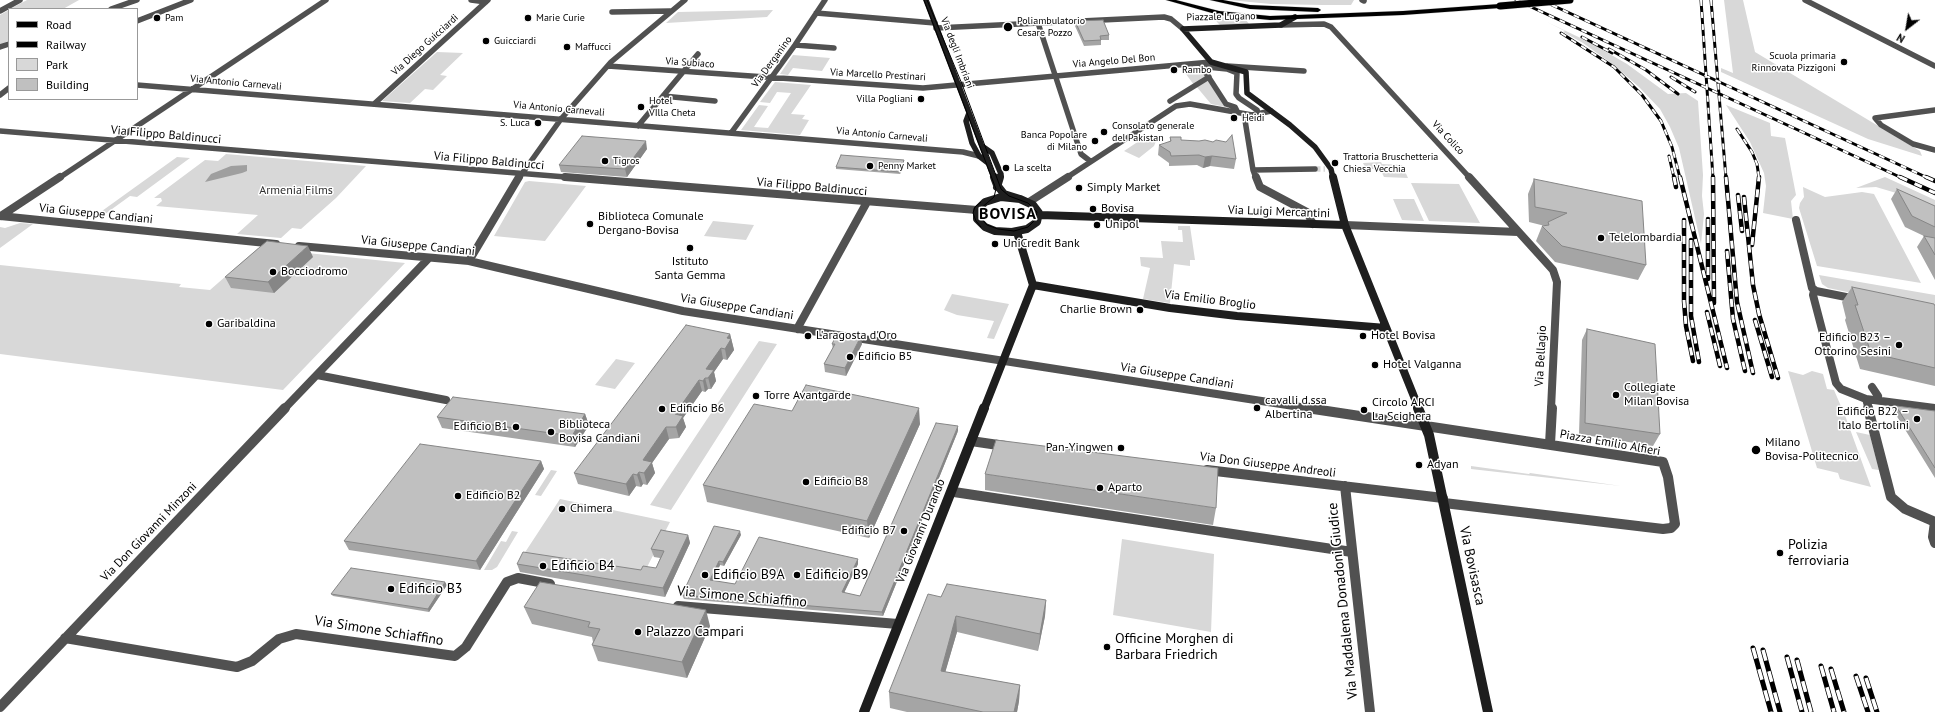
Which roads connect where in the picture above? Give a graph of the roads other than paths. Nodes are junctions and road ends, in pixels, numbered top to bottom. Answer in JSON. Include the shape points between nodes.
{"nodes":[{"id":1,"x":20,"y":0,"type":"edge"},
{"id":2,"x":137,"y":0,"type":"edge"},
{"id":3,"x":177,"y":0,"type":"edge"},
{"id":4,"x":191,"y":0,"type":"edge"},
{"id":5,"x":326,"y":0,"type":"edge"},
{"id":6,"x":471,"y":0,"type":"edge"},
{"id":7,"x":685,"y":0,"type":"edge"},
{"id":8,"x":825,"y":0,"type":"edge"},
{"id":9,"x":926,"y":0,"type":"edge"},
{"id":10,"x":1169,"y":0,"type":"edge"},
{"id":11,"x":1213,"y":0,"type":"edge"},
{"id":12,"x":1530,"y":0,"type":"edge"},
{"id":13,"x":1570,"y":0,"type":"edge"},
{"id":14,"x":1805,"y":0,"type":"edge"},
{"id":15,"x":487,"y":1,"type":"edge"},
{"id":16,"x":672,"y":1,"type":"edge"},
{"id":17,"x":185,"y":2,"type":"junction"},
{"id":18,"x":1497,"y":5,"type":"junction"},
{"id":19,"x":114,"y":8,"type":"edge"},
{"id":20,"x":672,"y":9,"type":"junction"},
{"id":21,"x":0,"y":11,"type":"edge"},
{"id":22,"x":612,"y":12,"type":"dead end"},
{"id":23,"x":1345,"y":12,"type":"junction"},
{"id":24,"x":816,"y":13,"type":"junction"},
{"id":25,"x":1292,"y":20,"type":"junction"},
{"id":26,"x":138,"y":21,"type":"edge"},
{"id":27,"x":1038,"y":23,"type":"junction"},
{"id":28,"x":1324,"y":24,"type":"joint"},
{"id":29,"x":935,"y":25,"type":"junction"},
{"id":30,"x":1281,"y":25,"type":"junction"},
{"id":31,"x":1306,"y":25,"type":"junction"},
{"id":32,"x":1183,"y":29,"type":"junction"},
{"id":33,"x":795,"y":45,"type":"junction"},
{"id":34,"x":834,"y":48,"type":"dead end"},
{"id":35,"x":698,"y":54,"type":"dead end"},
{"id":36,"x":1208,"y":65,"type":"junction"},
{"id":37,"x":608,"y":66,"type":"junction"},
{"id":38,"x":1227,"y":66,"type":"junction"},
{"id":39,"x":1251,"y":66,"type":"junction"},
{"id":40,"x":1935,"y":66,"type":"edge"},
{"id":41,"x":684,"y":71,"type":"junction"},
{"id":42,"x":1304,"y":71,"type":"dead end"},
{"id":43,"x":1246,"y":72,"type":"junction"},
{"id":44,"x":1055,"y":75,"type":"junction"},
{"id":45,"x":1209,"y":77,"type":"junction"},
{"id":46,"x":772,"y":78,"type":"junction"},
{"id":47,"x":958,"y":84,"type":"junction"},
{"id":48,"x":138,"y":85,"type":"edge"},
{"id":49,"x":8,"y":89,"type":"edge"},
{"id":50,"x":193,"y":89,"type":"junction"},
{"id":51,"x":0,"y":95,"type":"edge"},
{"id":52,"x":663,"y":96,"type":"junction"},
{"id":53,"x":715,"y":100,"type":"dead end"},
{"id":54,"x":1170,"y":101,"type":"dead end"},
{"id":55,"x":374,"y":104,"type":"junction"},
{"id":56,"x":1257,"y":110,"type":"junction"},
{"id":57,"x":1935,"y":110,"type":"edge"},
{"id":58,"x":1237,"y":111,"type":"dead end"},
{"id":59,"x":1271,"y":111,"type":"junction"},
{"id":60,"x":969,"y":113,"type":"junction"},
{"id":61,"x":1244,"y":114,"type":"junction"},
{"id":62,"x":561,"y":119,"type":"junction"},
{"id":63,"x":638,"y":126,"type":"junction"},
{"id":64,"x":0,"y":131,"type":"edge"},
{"id":65,"x":731,"y":134,"type":"junction"},
{"id":66,"x":114,"y":142,"type":"junction"},
{"id":67,"x":982,"y":146,"type":"junction"},
{"id":68,"x":1932,"y":150,"type":"edge"},
{"id":69,"x":979,"y":156,"type":"junction"},
{"id":70,"x":1935,"y":157,"type":"edge"},
{"id":71,"x":1090,"y":161,"type":"junction"},
{"id":72,"x":988,"y":163,"type":"junction"},
{"id":73,"x":1315,"y":169,"type":"tunnel mouth"},
{"id":74,"x":1253,"y":170,"type":"junction"},
{"id":75,"x":520,"y":174,"type":"junction"},
{"id":76,"x":997,"y":185,"type":"junction"},
{"id":77,"x":1020,"y":199,"type":"junction"},
{"id":78,"x":867,"y":202,"type":"junction"},
{"id":79,"x":985,"y":202,"type":"junction"},
{"id":80,"x":1029,"y":202,"type":"junction"},
{"id":81,"x":977,"y":210,"type":"junction"},
{"id":82,"x":1040,"y":215,"type":"junction"},
{"id":83,"x":1,"y":216,"type":"edge"},
{"id":84,"x":1796,"y":220,"type":"dead end"},
{"id":85,"x":1313,"y":224,"type":"junction"},
{"id":86,"x":1345,"y":225,"type":"junction"},
{"id":87,"x":1017,"y":232,"type":"junction"},
{"id":88,"x":1518,"y":232,"type":"junction"},
{"id":89,"x":428,"y":259,"type":"junction"},
{"id":90,"x":469,"y":261,"type":"junction"},
{"id":91,"x":1553,"y":270,"type":"joint"},
{"id":92,"x":1033,"y":285,"type":"junction"},
{"id":93,"x":1816,"y":291,"type":"junction"},
{"id":94,"x":1866,"y":301,"type":"edge"},
{"id":95,"x":1386,"y":328,"type":"junction"},
{"id":96,"x":797,"y":329,"type":"junction"},
{"id":97,"x":1002,"y":360,"type":"junction"},
{"id":98,"x":317,"y":375,"type":"junction"},
{"id":99,"x":1872,"y":387,"type":"dead end"},
{"id":100,"x":1878,"y":396,"type":"dead end"},
{"id":101,"x":1866,"y":399,"type":"junction"},
{"id":102,"x":446,"y":400,"type":"dead end"},
{"id":103,"x":1935,"y":408,"type":"edge"},
{"id":104,"x":1426,"y":427,"type":"junction"},
{"id":105,"x":971,"y":441,"type":"junction"},
{"id":106,"x":1550,"y":444,"type":"junction"},
{"id":107,"x":1012,"y":447,"type":"edge"},
{"id":108,"x":1197,"y":469,"type":"edge"},
{"id":109,"x":1345,"y":486,"type":"junction"},
{"id":110,"x":954,"y":492,"type":"dead end"},
{"id":111,"x":1444,"y":501,"type":"junction"},
{"id":112,"x":1935,"y":522,"type":"edge"},
{"id":113,"x":1935,"y":543,"type":"edge"},
{"id":114,"x":1352,"y":552,"type":"junction"},
{"id":115,"x":563,"y":587,"type":"edge"},
{"id":116,"x":665,"y":604,"type":"edge"},
{"id":117,"x":898,"y":624,"type":"junction"},
{"id":118,"x":65,"y":638,"type":"junction"},
{"id":119,"x":0,"y":707,"type":"edge"},
{"id":120,"x":864,"y":712,"type":"edge"},
{"id":121,"x":1370,"y":712,"type":"edge"},
{"id":122,"x":1488,"y":712,"type":"edge"}],
"edges":[{"from":1,"to":21,"type":"street"},
{"from":2,"to":19,"type":"street"},
{"from":3,"to":17,"type":"street"},
{"from":4,"to":17,"type":"street"},
{"from":5,"to":50,"type":"street"},
{"from":6,"to":15,"type":"street"},
{"from":7,"to":20,"type":"street"},
{"from":8,"to":24,"type":"street","name":"Via Derganino"},
{"from":9,"to":29,"type":"street","name":"Via degli Imbriani"},
{"from":10,"to":25,"type":"main road","name":"Piazzale Lugano","via":[[1233,15]]},
{"from":11,"to":23,"type":"main road","name":"Piazzale Lugano","via":[[1259,8]]},
{"from":12,"to":18,"type":"main road"},
{"from":13,"to":18,"type":"main road","bridge":true},
{"from":14,"to":40,"type":"street"},
{"from":15,"to":55,"type":"street","name":"Via Diego Guicciardi"},
{"from":16,"to":20,"type":"street"},
{"from":17,"to":26,"type":"street"},
{"from":18,"to":23,"type":"main road"},
{"from":20,"to":22,"type":"street"},
{"from":20,"to":37,"type":"street"},
{"from":23,"to":25,"type":"main road","name":"Piazzale Lugano"},
{"from":24,"to":29,"type":"street"},
{"from":24,"to":33,"type":"street","name":"Via Derganino"},
{"from":25,"to":30,"type":"street","name":"Piazzale Lugano"},
{"from":25,"to":31,"type":"street","name":"Piazzale Lugano"},
{"from":27,"to":29,"type":"street"},
{"from":27,"to":32,"type":"street","name":"Piazzale Lugano","via":[[1164,17],[1171,19]]},
{"from":27,"to":44,"type":"street"},
{"from":28,"to":31,"type":"street","name":"Piazzale Lugano"},
{"from":28,"to":88,"type":"street","name":"Via Colico","via":[[1331,27]]},
{"from":29,"to":47,"type":"street","name":"Via degli Imbriani"},
{"from":30,"to":31,"type":"street","name":"Piazzale Lugano"},
{"from":30,"to":32,"type":"street","name":"Piazzale Lugano"},
{"from":32,"to":36,"type":"street"},
{"from":33,"to":34,"type":"street"},
{"from":33,"to":46,"type":"street","name":"Via Derganino"},
{"from":35,"to":41,"type":"street"},
{"from":36,"to":38,"type":"street"},
{"from":36,"to":44,"type":"street","name":"Via Angelo Del Bon","via":[[1176,64]]},
{"from":36,"to":45,"type":"street","via":[[1202,67]]},
{"from":36,"to":56,"type":"street","name":"Via Angelo Del Bon","via":[[1237,73],[1236,94]]},
{"from":37,"to":41,"type":"street","name":"Via Subiaco"},
{"from":37,"to":62,"type":"street"},
{"from":38,"to":39,"type":"street"},
{"from":38,"to":43,"type":"street"},
{"from":39,"to":42,"type":"street"},
{"from":39,"to":43,"type":"street"},
{"from":41,"to":46,"type":"street","name":"Via Subiaco"},
{"from":41,"to":52,"type":"street"},
{"from":43,"to":59,"type":"street","via":[[1247,93]]},
{"from":44,"to":47,"type":"street","name":"Via Marcello Prestinari"},
{"from":44,"to":71,"type":"street","via":[[1081,154]]},
{"from":45,"to":54,"type":"street"},
{"from":45,"to":58,"type":"street","via":[[1226,104],[1235,107]]},
{"from":46,"to":47,"type":"street","name":"Via Marcello Prestinari","via":[[907,87]]},
{"from":46,"to":65,"type":"street","name":"Via Derganino"},
{"from":47,"to":60,"type":"street","name":"Via degli Imbriani"},
{"from":48,"to":50,"type":"street","name":"Via Antonio Carnevali"},
{"from":49,"to":51,"type":"street"},
{"from":50,"to":55,"type":"street","name":"Via Antonio Carnevali"},
{"from":50,"to":66,"type":"street"},
{"from":52,"to":53,"type":"street"},
{"from":52,"to":63,"type":"street"},
{"from":55,"to":62,"type":"street","name":"Via Antonio Carnevali"},
{"from":56,"to":59,"type":"street"},
{"from":56,"to":61,"type":"street"},
{"from":57,"to":68,"type":"street","via":[[1876,117],[1875,120],[1913,144]]},
{"from":59,"to":61,"type":"street"},
{"from":59,"to":86,"type":"street","name":"Via Bovisasca","via":[[1315,148],[1328,169]]},
{"from":60,"to":67,"type":"street","name":"Via degli Imbriani"},
{"from":60,"to":69,"type":"street","name":"Via degli Imbriani","via":[[966,120],[967,128]]},
{"from":61,"to":71,"type":"street","via":[[1190,104],[1176,106]]},
{"from":61,"to":74,"type":"street"},
{"from":62,"to":63,"type":"street","name":"Via Antonio Carnevali"},
{"from":62,"to":75,"type":"street"},
{"from":63,"to":65,"type":"street","name":"Via Antonio Carnevali"},
{"from":64,"to":66,"type":"street","name":"Via Filippo Baldinucci"},
{"from":65,"to":69,"type":"street","name":"Via Antonio Carnevali","via":[[963,152]]},
{"from":66,"to":75,"type":"street","name":"Via Filippo Baldinucci"},
{"from":66,"to":83,"type":"street"},
{"from":67,"to":72,"type":"street","name":"Via degli Imbriani"},
{"from":67,"to":76,"type":"street","name":"Via degli Imbriani","via":[[992,153],[1001,174]]},
{"from":68,"to":70,"type":"street","via":[[1931,154]]},
{"from":69,"to":72,"type":"street","name":"Via degli Imbriani"},
{"from":71,"to":80,"type":"street"},
{"from":72,"to":76,"type":"street","name":"Via degli Imbriani"},
{"from":73,"to":74,"type":"street"},
{"from":74,"to":85,"type":"street","via":[[1260,187],[1307,212]]},
{"from":75,"to":78,"type":"street","name":"Via Filippo Baldinucci"},
{"from":75,"to":90,"type":"street"},
{"from":76,"to":77,"type":"street","via":[[1004,194]]},
{"from":76,"to":79,"type":"street","name":"Via degli Imbriani","via":[[996,195]]},
{"from":77,"to":79,"type":"street","via":[[1001,197]]},
{"from":77,"to":80,"type":"street"},
{"from":78,"to":81,"type":"street","name":"Via Filippo Baldinucci"},
{"from":78,"to":96,"type":"street"},
{"from":79,"to":81,"type":"street"},
{"from":80,"to":82,"type":"street","via":[[1036,207]]},
{"from":81,"to":87,"type":"street","via":[[977,219],[985,227],[1001,232]]},
{"from":82,"to":85,"type":"street","name":"Via Luigi Mercantini"},
{"from":82,"to":87,"type":"street","via":[[1035,224]]},
{"from":83,"to":89,"type":"street","name":"Via Giuseppe Candiani"},
{"from":84,"to":93,"type":"street","via":[[1811,286]]},
{"from":85,"to":86,"type":"street","name":"Via Luigi Mercantini"},
{"from":86,"to":88,"type":"street","name":"Via Luigi Mercantini"},
{"from":86,"to":95,"type":"street","name":"Via Bovisasca"},
{"from":87,"to":92,"type":"street"},
{"from":88,"to":91,"type":"street","name":"Via Colico"},
{"from":89,"to":90,"type":"street","name":"Via Giuseppe Candiani"},
{"from":89,"to":98,"type":"street","name":"Via Don Giovanni Minzoni"},
{"from":90,"to":96,"type":"street","name":"Via Giuseppe Candiani","via":[[683,311]]},
{"from":91,"to":106,"type":"street","name":"Via Bellagio","via":[[1557,282]]},
{"from":92,"to":95,"type":"street","name":"Via Emilio Broglio","via":[[1170,308]]},
{"from":92,"to":97,"type":"street","name":"Via Giovanni Durando"},
{"from":93,"to":94,"type":"street"},
{"from":93,"to":101,"type":"street","via":[[1813,295],[1836,383],[1847,394]]},
{"from":95,"to":104,"type":"street","name":"Via Bovisasca"},
{"from":96,"to":97,"type":"street","name":"Via Giuseppe Candiani","via":[[925,346]]},
{"from":97,"to":104,"type":"street","name":"Via Giuseppe Candiani"},
{"from":97,"to":105,"type":"street","name":"Via Giovanni Durando"},
{"from":98,"to":102,"type":"street"},
{"from":98,"to":118,"type":"street","name":"Via Don Giovanni Minzoni"},
{"from":99,"to":100,"type":"street"},
{"from":101,"to":103,"type":"street"},
{"from":101,"to":112,"type":"street","via":[[1891,497],[1905,509]]},
{"from":104,"to":106,"type":"street","name":"Piazza Emilio Alfieri"},
{"from":104,"to":111,"type":"street","name":"Via Bovisasca"},
{"from":105,"to":107,"type":"street"},
{"from":105,"to":117,"type":"street","name":"Via Giovanni Durando"},
{"from":106,"to":111,"type":"street","name":"Piazza Emilio Alfieri","via":[[1663,462],[1668,477],[1674,526],[1663,529]]},
{"from":108,"to":109,"type":"street","name":"Via Don Giuseppe Andreoli"},
{"from":109,"to":111,"type":"street","name":"Via Don Giuseppe Andreoli"},
{"from":109,"to":114,"type":"street","name":"Via Maddalena Donadoni Giudice"},
{"from":110,"to":114,"type":"street"},
{"from":111,"to":122,"type":"street","name":"Via Bovisasca"},
{"from":112,"to":113,"type":"street"},
{"from":114,"to":121,"type":"street","name":"Via Maddalena Donadoni Giudice"},
{"from":115,"to":118,"type":"street","name":"Via Simone Schiaffino","via":[[518,578],[509,581],[502,587],[466,647],[455,656],[296,634],[284,636],[250,662],[237,667]]},
{"from":116,"to":117,"type":"street","name":"Via Simone Schiaffino"},
{"from":117,"to":120,"type":"street","name":"Via Giovanni Durando"},
{"from":118,"to":119,"type":"street","name":"Via Don Giovanni Minzoni"}]}
